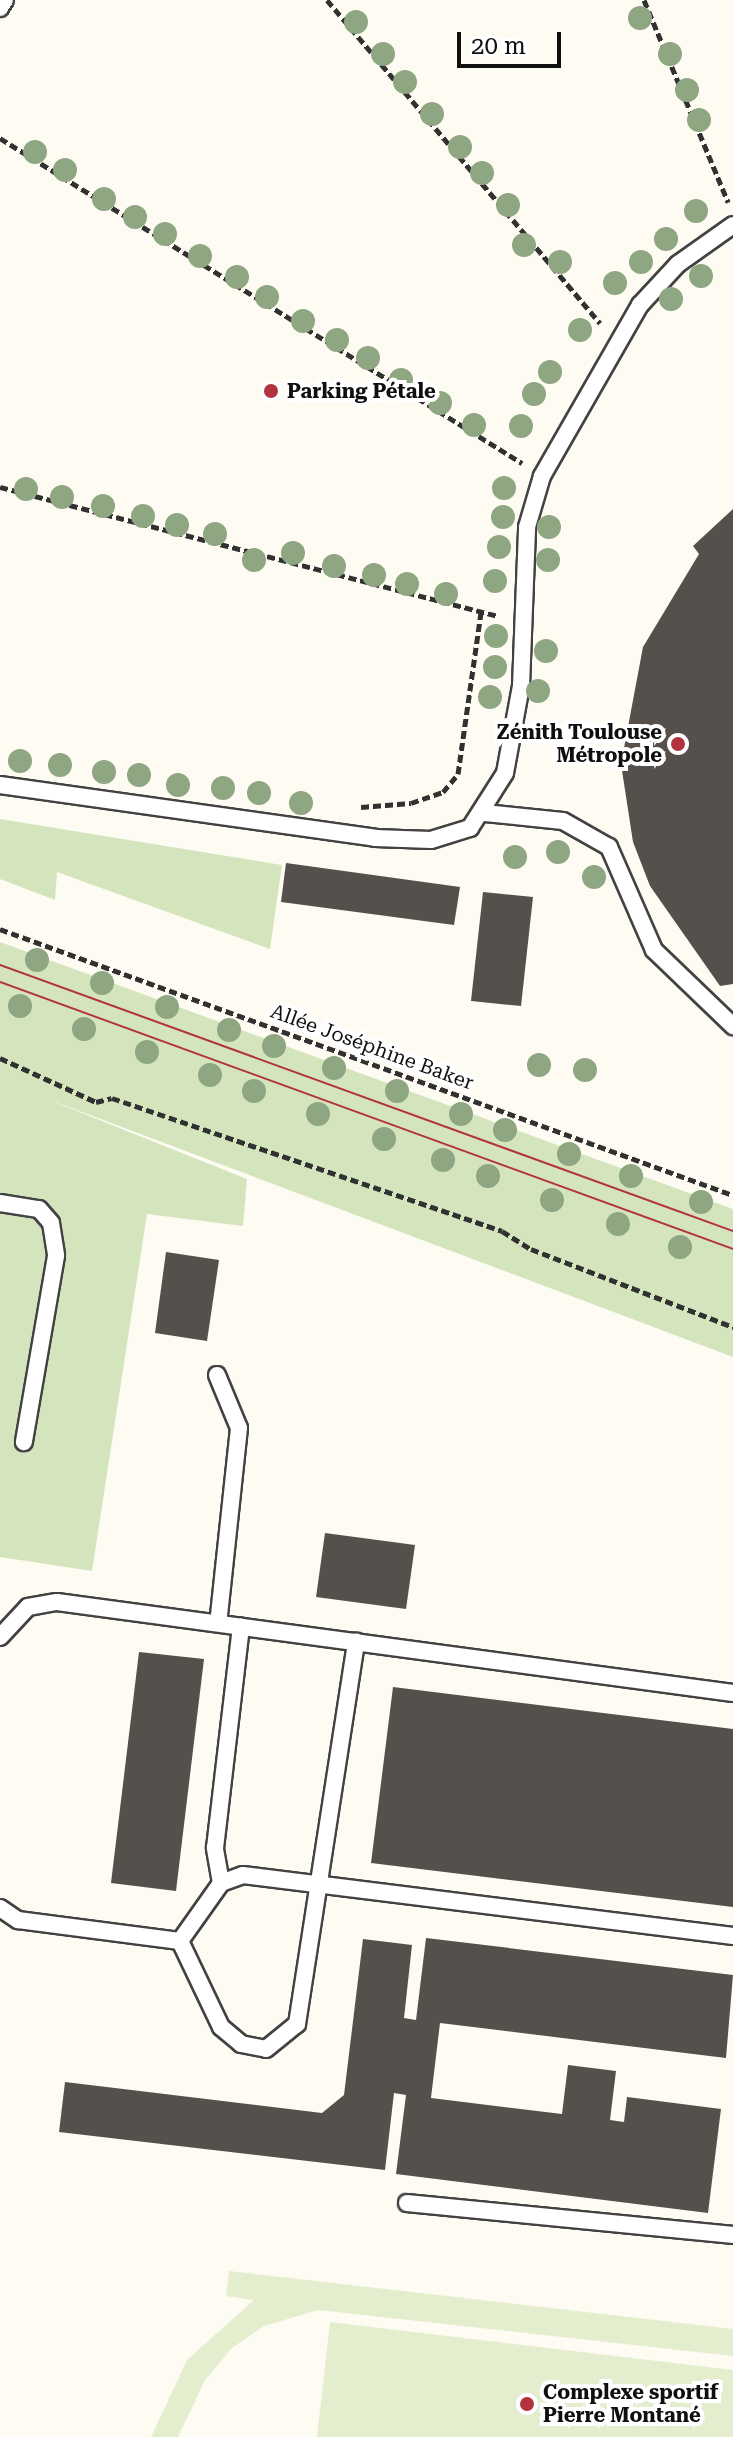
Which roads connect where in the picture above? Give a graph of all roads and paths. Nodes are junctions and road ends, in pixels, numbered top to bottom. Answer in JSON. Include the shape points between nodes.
{"nodes":[{"id":1,"x":5,"y":0,"type":"edge"},
{"id":2,"x":327,"y":0,"type":"edge"},
{"id":3,"x":644,"y":0,"type":"edge"},
{"id":4,"x":0,"y":8,"type":"edge"},
{"id":5,"x":0,"y":138,"type":"edge"},
{"id":6,"x":733,"y":213,"type":"edge"},
{"id":7,"x":733,"y":225,"type":"edge"},
{"id":8,"x":615,"y":340,"type":"junction"},
{"id":9,"x":542,"y":476,"type":"junction"},
{"id":10,"x":0,"y":487,"type":"edge"},
{"id":11,"x":481,"y":612,"type":"junction"},
{"id":12,"x":522,"y":623,"type":"junction"},
{"id":13,"x":0,"y":785,"type":"edge"},
{"id":14,"x":356,"y":806,"type":"dead end"},
{"id":15,"x":485,"y":813,"type":"junction"},
{"id":16,"x":0,"y":929,"type":"edge"},
{"id":17,"x":733,"y":1026,"type":"edge"},
{"id":18,"x":0,"y":1058,"type":"edge"},
{"id":19,"x":733,"y":1195,"type":"edge"},
{"id":20,"x":0,"y":1203,"type":"edge"},
{"id":21,"x":733,"y":1327,"type":"edge"},
{"id":22,"x":217,"y":1375,"type":"dead end"},
{"id":23,"x":24,"y":1442,"type":"dead end"},
{"id":24,"x":218,"y":1623,"type":"junction"},
{"id":25,"x":241,"y":1627,"type":"junction"},
{"id":26,"x":0,"y":1637,"type":"edge"},
{"id":27,"x":356,"y":1642,"type":"junction"},
{"id":28,"x":733,"y":1693,"type":"edge"},
{"id":29,"x":221,"y":1883,"type":"junction"},
{"id":30,"x":315,"y":1886,"type":"junction"},
{"id":31,"x":0,"y":1908,"type":"edge"},
{"id":32,"x":733,"y":1936,"type":"edge"},
{"id":33,"x":180,"y":1941,"type":"junction"},
{"id":34,"x":407,"y":2203,"type":"dead end"},
{"id":35,"x":733,"y":2235,"type":"edge"}],
"edges":[{"from":1,"to":4,"type":"lane"},
{"from":2,"to":8,"type":"path"},
{"from":3,"to":6,"type":"path"},
{"from":5,"to":9,"type":"path"},
{"from":7,"to":8,"type":"lane","via":[[678,264]]},
{"from":8,"to":9,"type":"lane"},
{"from":9,"to":12,"type":"lane","via":[[527,527]]},
{"from":10,"to":11,"type":"path"},
{"from":11,"to":12,"type":"path"},
{"from":11,"to":14,"type":"path","via":[[458,774],[443,792],[411,803]]},
{"from":12,"to":15,"type":"lane","via":[[505,773]]},
{"from":13,"to":15,"type":"lane","via":[[375,838],[455,835]]},
{"from":15,"to":17,"type":"lane","via":[[563,821],[609,847],[654,950]]},
{"from":16,"to":19,"type":"path","name":"Allée Joséphine Baker"},
{"from":18,"to":21,"type":"path","via":[[96,1102],[112,1098],[502,1231],[531,1249]]},
{"from":20,"to":23,"type":"lane","via":[[39,1209],[51,1223],[56,1256]]},
{"from":22,"to":24,"type":"lane","via":[[239,1428]]},
{"from":24,"to":25,"type":"lane"},
{"from":24,"to":26,"type":"lane","via":[[57,1602],[28,1607]]},
{"from":25,"to":27,"type":"lane"},
{"from":25,"to":29,"type":"lane","via":[[215,1848]]},
{"from":27,"to":28,"type":"lane"},
{"from":27,"to":30,"type":"lane"},
{"from":29,"to":30,"type":"lane","via":[[243,1875]]},
{"from":29,"to":33,"type":"lane"},
{"from":30,"to":32,"type":"lane"},
{"from":30,"to":33,"type":"lane","via":[[297,2024],[266,2049],[241,2044],[221,2027]]},
{"from":31,"to":33,"type":"lane","via":[[18,1920]]},
{"from":34,"to":35,"type":"lane"}]}
